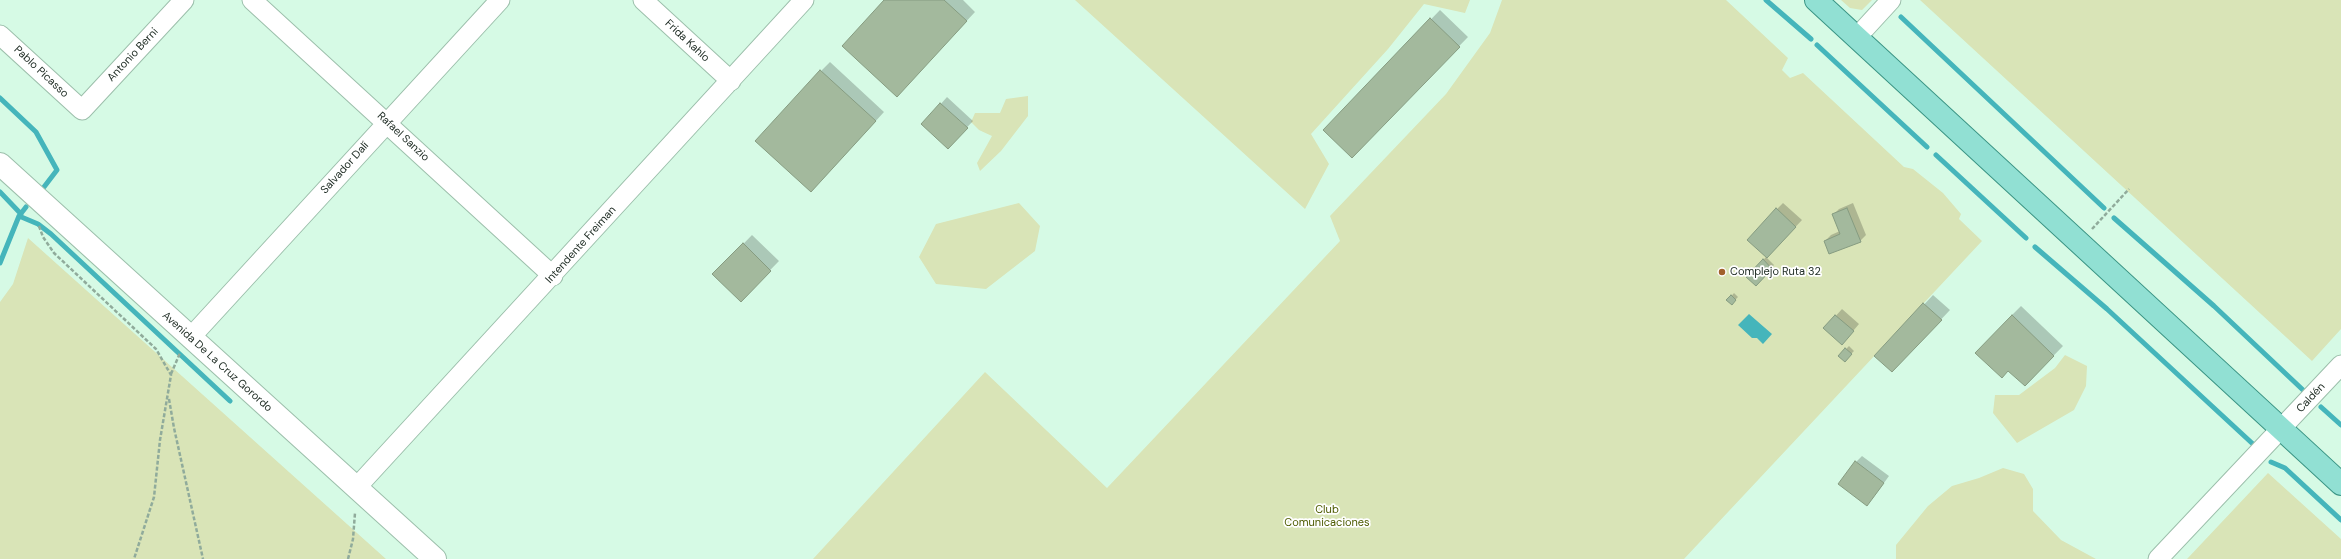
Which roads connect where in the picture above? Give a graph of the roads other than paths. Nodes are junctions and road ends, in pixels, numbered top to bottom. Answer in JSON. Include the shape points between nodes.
{"nodes":[{"id":1,"x":184,"y":0,"type":"edge"},
{"id":2,"x":252,"y":0,"type":"edge"},
{"id":3,"x":500,"y":0,"type":"edge"},
{"id":4,"x":643,"y":0,"type":"edge"},
{"id":5,"x":804,"y":0,"type":"edge"},
{"id":6,"x":1816,"y":0,"type":"edge"},
{"id":7,"x":1891,"y":0,"type":"edge"},
{"id":8,"x":0,"y":34,"type":"edge"},
{"id":9,"x":1857,"y":37,"type":"junction"},
{"id":10,"x":731,"y":81,"type":"junction"},
{"id":11,"x":82,"y":110,"type":"joint"},
{"id":12,"x":387,"y":122,"type":"junction"},
{"id":13,"x":0,"y":164,"type":"edge"},
{"id":14,"x":553,"y":276,"type":"junction"},
{"id":15,"x":190,"y":338,"type":"junction"},
{"id":16,"x":2341,"y":365,"type":"edge"},
{"id":17,"x":2282,"y":430,"type":"junction"},
{"id":18,"x":2341,"y":484,"type":"edge"},
{"id":19,"x":356,"y":488,"type":"junction"},
{"id":20,"x":435,"y":559,"type":"edge"},
{"id":21,"x":2158,"y":559,"type":"edge"}],
"edges":[{"from":1,"to":11,"type":"street","name":"Antonio Berni"},
{"from":2,"to":12,"type":"street","name":"Rafael Sanzio"},
{"from":3,"to":12,"type":"street","name":"Salvador Dalí"},
{"from":4,"to":10,"type":"street","name":"Frida Kahlo"},
{"from":5,"to":10,"type":"street","name":"Intendente Freiman"},
{"from":6,"to":9,"type":"main road"},
{"from":7,"to":9,"type":"street"},
{"from":8,"to":11,"type":"street","name":"Pablo Picasso"},
{"from":9,"to":17,"type":"main road"},
{"from":10,"to":14,"type":"street","name":"Intendente Freiman"},
{"from":12,"to":14,"type":"street","name":"Rafael Sanzio"},
{"from":12,"to":15,"type":"street","name":"Salvador Dalí"},
{"from":13,"to":15,"type":"main road","name":"Avenida De La Cruz Gorordo"},
{"from":14,"to":19,"type":"street","name":"Intendente Freiman"},
{"from":15,"to":19,"type":"main road","name":"Avenida De La Cruz Gorordo"},
{"from":16,"to":17,"type":"street","name":"Caldén"},
{"from":17,"to":18,"type":"main road"},
{"from":17,"to":21,"type":"street","name":"Caldén"},
{"from":19,"to":20,"type":"main road","name":"Avenida De La Cruz Gorordo"}]}
